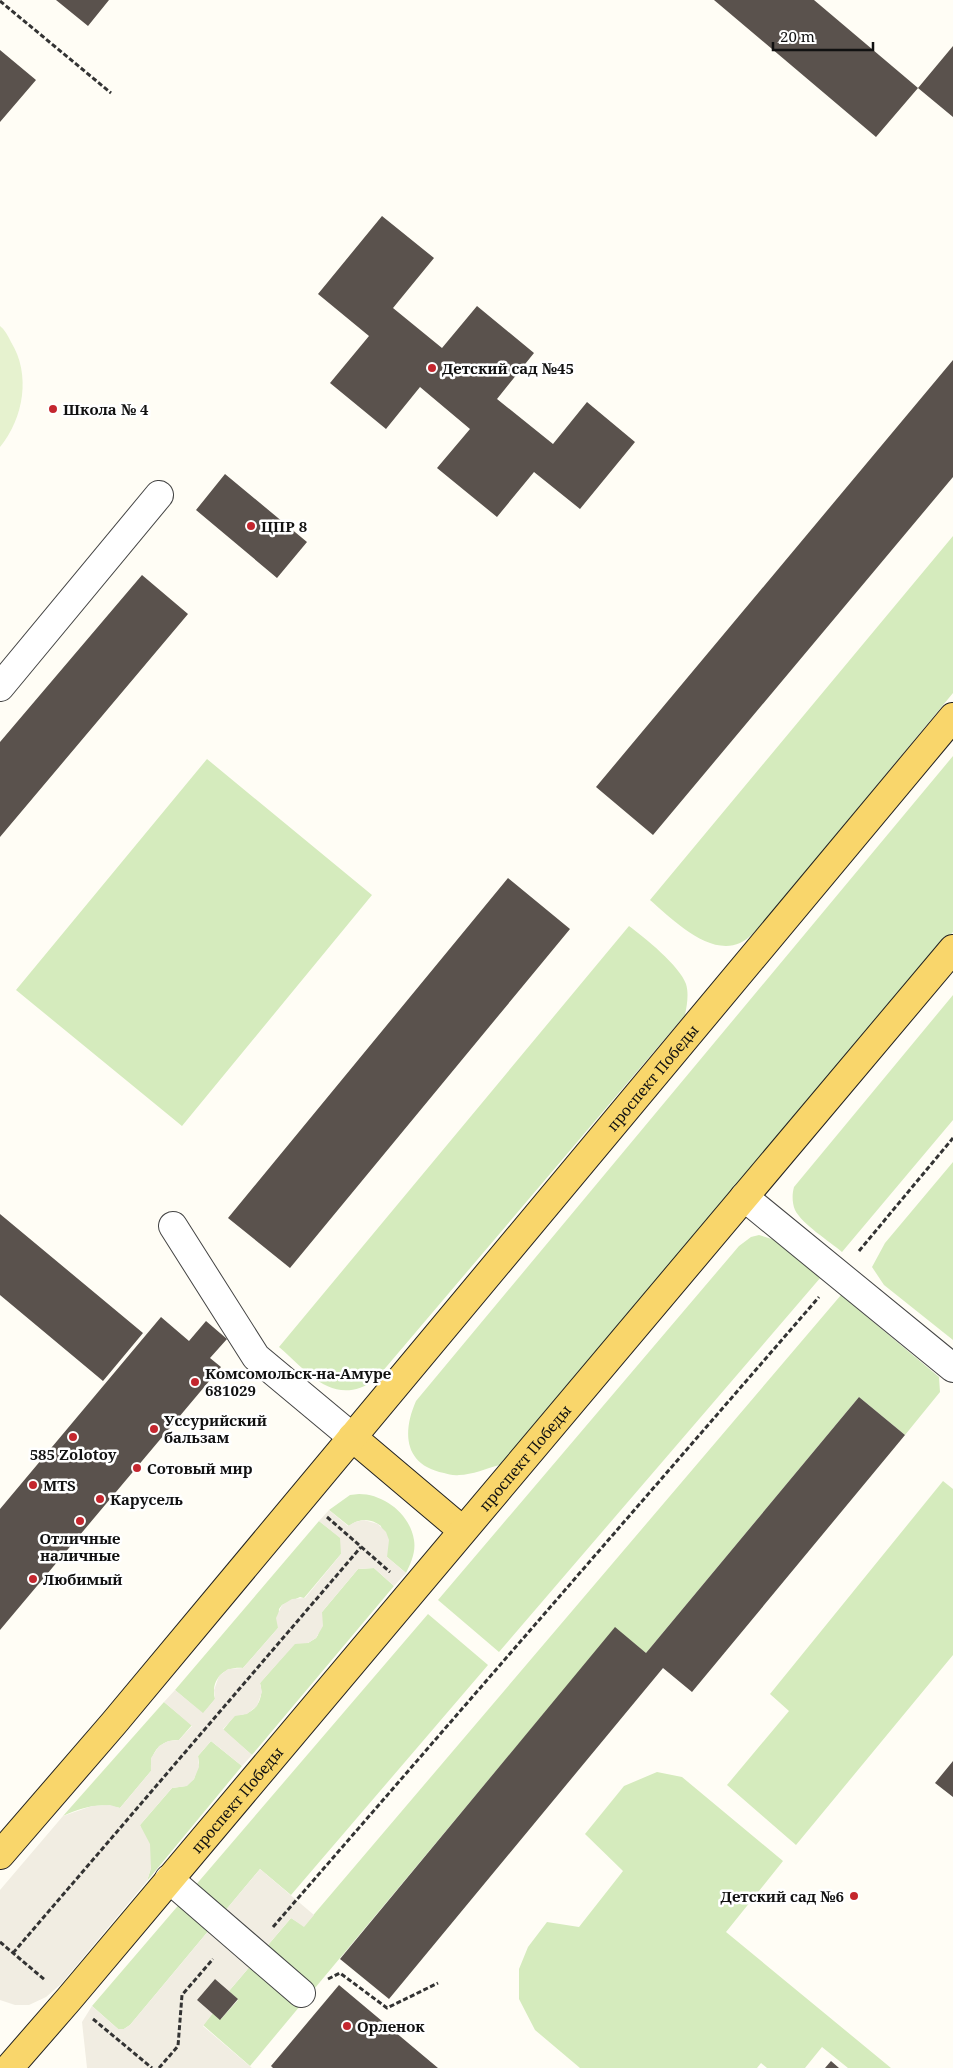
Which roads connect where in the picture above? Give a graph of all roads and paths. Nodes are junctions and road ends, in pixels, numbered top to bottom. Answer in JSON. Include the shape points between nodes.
{"nodes":[{"id":1,"x":0,"y":1,"type":"edge"},
{"id":2,"x":111,"y":94,"type":"dead end"},
{"id":3,"x":159,"y":495,"type":"dead end"},
{"id":4,"x":0,"y":686,"type":"edge"},
{"id":5,"x":953,"y":717,"type":"edge"},
{"id":6,"x":953,"y":950,"type":"edge"},
{"id":7,"x":953,"y":1138,"type":"edge"},
{"id":8,"x":744,"y":1197,"type":"junction"},
{"id":9,"x":173,"y":1226,"type":"dead end"},
{"id":10,"x":838,"y":1274,"type":"junction"},
{"id":11,"x":953,"y":1368,"type":"edge"},
{"id":12,"x":352,"y":1437,"type":"junction"},
{"id":13,"x":325,"y":1515,"type":"dead end"},
{"id":14,"x":462,"y":1530,"type":"junction"},
{"id":15,"x":362,"y":1547,"type":"junction"},
{"id":16,"x":394,"y":1574,"type":"dead end"},
{"id":17,"x":0,"y":1855,"type":"edge"},
{"id":18,"x":169,"y":1879,"type":"junction"},
{"id":19,"x":253,"y":1951,"type":"junction"},
{"id":20,"x":14,"y":1953,"type":"dead end"},
{"id":21,"x":438,"y":1983,"type":"dead end"},
{"id":22,"x":301,"y":1993,"type":"joint"},
{"id":23,"x":8,"y":2065,"type":"edge"},
{"id":24,"x":160,"y":2068,"type":"edge"}],
"edges":[{"from":1,"to":2,"type":"path"},
{"from":3,"to":4,"type":"lane"},
{"from":5,"to":12,"type":"main road","name":"проспект Победы"},
{"from":6,"to":8,"type":"main road","name":"проспект Победы"},
{"from":7,"to":10,"type":"path"},
{"from":8,"to":10,"type":"lane"},
{"from":8,"to":14,"type":"main road","name":"проспект Победы"},
{"from":9,"to":12,"type":"lane","via":[[256,1357]]},
{"from":10,"to":11,"type":"lane"},
{"from":10,"to":19,"type":"path"},
{"from":12,"to":14,"type":"main road"},
{"from":12,"to":17,"type":"main road","name":"проспект Победы"},
{"from":13,"to":15,"type":"path"},
{"from":14,"to":18,"type":"main road","name":"проспект Победы"},
{"from":15,"to":16,"type":"path"},
{"from":15,"to":20,"type":"path"},
{"from":18,"to":19,"type":"lane"},
{"from":18,"to":23,"type":"main road","name":"проспект Победы"},
{"from":19,"to":22,"type":"lane"},
{"from":19,"to":24,"type":"path","via":[[221,1948],[182,1995],[178,2046]]},
{"from":21,"to":22,"type":"path","via":[[387,2008],[340,1973]]}]}
